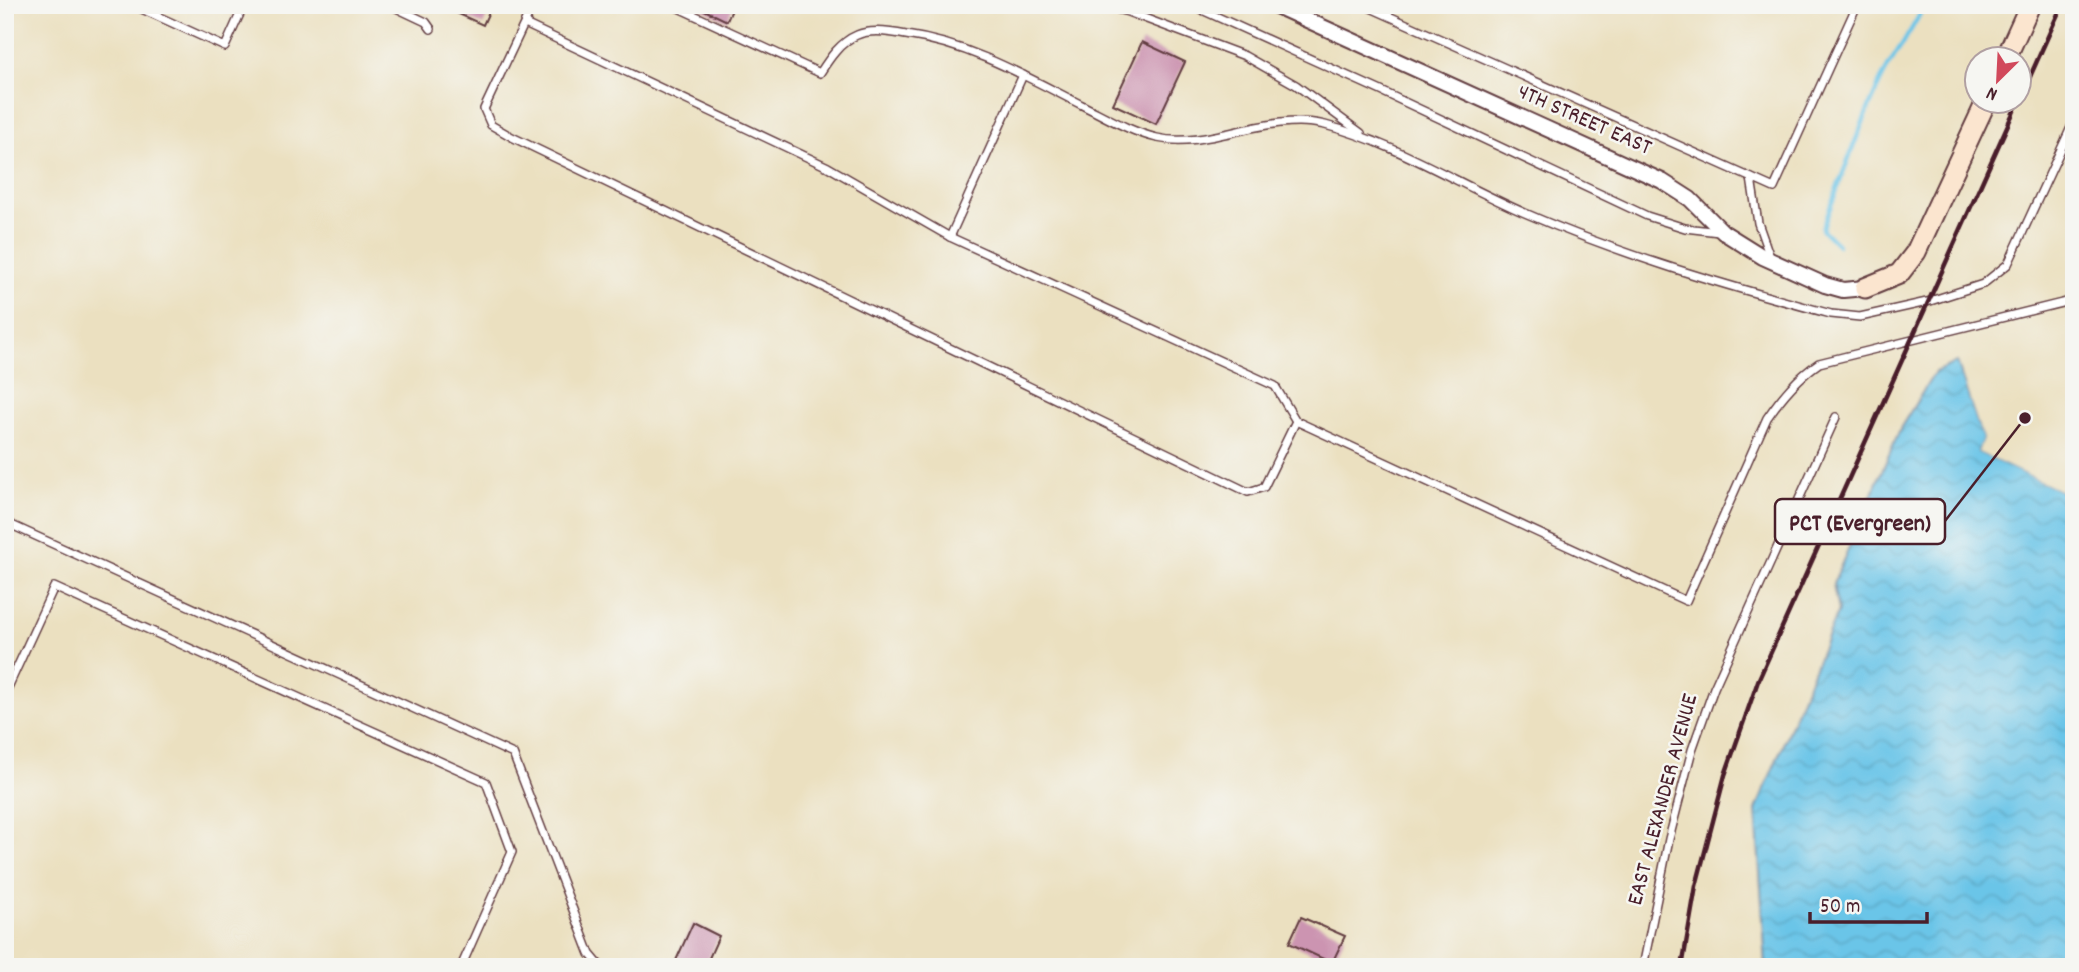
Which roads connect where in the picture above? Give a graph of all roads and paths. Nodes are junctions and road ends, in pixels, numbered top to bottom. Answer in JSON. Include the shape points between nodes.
{"nodes":[{"id":1,"x":133,"y":5,"type":"edge"},
{"id":2,"x":244,"y":5,"type":"edge"},
{"id":3,"x":390,"y":5,"type":"edge"},
{"id":4,"x":533,"y":5,"type":"edge"},
{"id":5,"x":672,"y":5,"type":"edge"},
{"id":6,"x":1100,"y":5,"type":"edge"},
{"id":7,"x":1191,"y":5,"type":"edge"},
{"id":8,"x":1274,"y":5,"type":"edge"},
{"id":9,"x":1364,"y":5,"type":"edge"},
{"id":10,"x":1857,"y":5,"type":"edge"},
{"id":11,"x":2030,"y":5,"type":"edge"},
{"id":12,"x":525,"y":24,"type":"junction"},
{"id":13,"x":431,"y":29,"type":"dead end"},
{"id":14,"x":2011,"y":46,"type":"edge"},
{"id":15,"x":1023,"y":75,"type":"junction"},
{"id":16,"x":1979,"y":116,"type":"edge"},
{"id":17,"x":2074,"y":121,"type":"edge"},
{"id":18,"x":1367,"y":138,"type":"junction"},
{"id":19,"x":1751,"y":178,"type":"junction"},
{"id":20,"x":1723,"y":232,"type":"junction"},
{"id":21,"x":950,"y":237,"type":"junction"},
{"id":22,"x":1772,"y":261,"type":"junction"},
{"id":23,"x":1865,"y":288,"type":"joint"},
{"id":24,"x":2074,"y":300,"type":"edge"},
{"id":25,"x":1836,"y":417,"type":"dead end"},
{"id":26,"x":1296,"y":421,"type":"junction"},
{"id":27,"x":5,"y":522,"type":"edge"},
{"id":28,"x":5,"y":694,"type":"edge"},
{"id":29,"x":460,"y":967,"type":"edge"},
{"id":30,"x":601,"y":967,"type":"edge"},
{"id":31,"x":1643,"y":967,"type":"edge"}],
"edges":[{"from":1,"to":2,"type":"lane","via":[[225,47]]},
{"from":3,"to":13,"type":"lane","via":[[426,22]]},
{"from":4,"to":12,"type":"lane"},
{"from":5,"to":15,"type":"lane","via":[[820,73],[830,57],[858,34],[889,32],[931,38]]},
{"from":6,"to":18,"type":"lane","via":[[1245,56],[1296,85]]},
{"from":7,"to":20,"type":"lane","via":[[1647,216],[1685,228]]},
{"from":8,"to":20,"type":"street","name":"4TH STREET EAST","via":[[1662,181]]},
{"from":9,"to":19,"type":"lane"},
{"from":10,"to":19,"type":"lane","via":[[1774,188]]},
{"from":11,"to":14,"type":"street"},
{"from":12,"to":21,"type":"lane","via":[[828,167]]},
{"from":12,"to":26,"type":"lane","via":[[484,109],[491,125],[512,137],[1248,492],[1264,487]]},
{"from":15,"to":18,"type":"lane","via":[[1127,128],[1159,139],[1190,139],[1291,121],[1322,124]]},
{"from":15,"to":21,"type":"lane"},
{"from":16,"to":23,"type":"street","via":[[1916,252],[1899,274]]},
{"from":17,"to":18,"type":"lane","via":[[2008,264],[1983,284],[1860,317],[1831,314],[1656,264],[1525,213]]},
{"from":19,"to":22,"type":"lane","via":[[1758,223]]},
{"from":20,"to":22,"type":"street","name":"4TH STREET EAST"},
{"from":21,"to":26,"type":"lane","via":[[1275,386]]},
{"from":22,"to":23,"type":"street","name":"4TH STREET EAST","via":[[1825,285]]},
{"from":24,"to":26,"type":"lane","via":[[1819,363],[1804,373],[1767,418],[1686,601]]},
{"from":25,"to":31,"type":"lane","name":"EAST ALEXANDER AVENUE","via":[[1714,688],[1692,750]]},
{"from":27,"to":30,"type":"lane","via":[[513,754],[590,954]]},
{"from":28,"to":29,"type":"lane","via":[[54,587],[486,782],[512,852]]}]}
